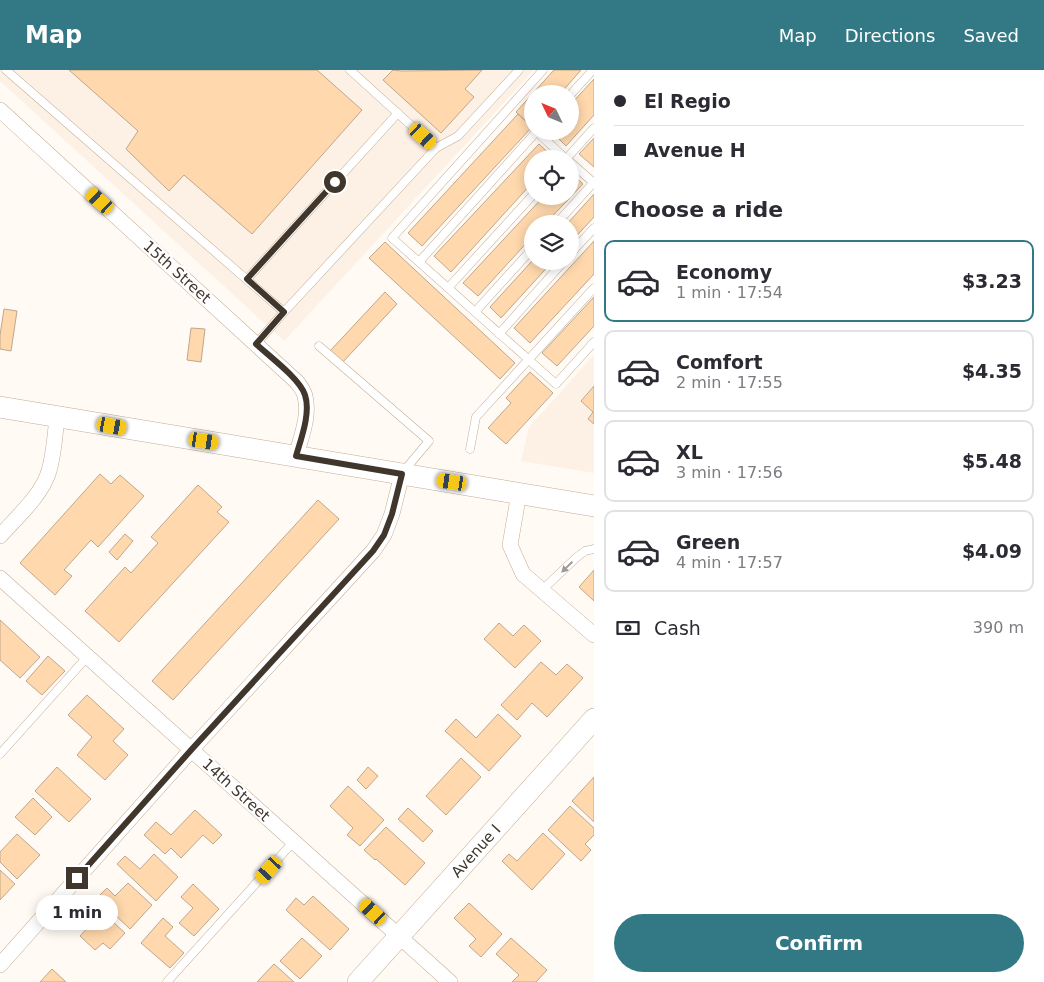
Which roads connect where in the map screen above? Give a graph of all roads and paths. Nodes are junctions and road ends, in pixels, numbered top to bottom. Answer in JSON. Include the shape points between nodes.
{"nodes":[{"id":1,"x":6,"y":70,"type":"edge"},
{"id":2,"x":519,"y":70,"type":"edge"},
{"id":3,"x":542,"y":70,"type":"edge"},
{"id":4,"x":593,"y":70,"type":"edge"},
{"id":5,"x":355,"y":71,"type":"edge"},
{"id":6,"x":579,"y":85,"type":"edge"},
{"id":7,"x":0,"y":110,"type":"edge"},
{"id":8,"x":398,"y":113,"type":"junction"},
{"id":9,"x":594,"y":128,"type":"edge"},
{"id":10,"x":530,"y":140,"type":"edge"},
{"id":11,"x":546,"y":140,"type":"edge"},
{"id":12,"x":436,"y":148,"type":"junction"},
{"id":13,"x":556,"y":150,"type":"edge"},
{"id":14,"x":574,"y":150,"type":"edge"},
{"id":15,"x":579,"y":170,"type":"edge"},
{"id":16,"x":594,"y":182,"type":"edge"},
{"id":17,"x":524,"y":205,"type":"edge"},
{"id":18,"x":564,"y":215,"type":"edge"},
{"id":19,"x":594,"y":228,"type":"edge"},
{"id":20,"x":579,"y":244,"type":"edge"},
{"id":21,"x":524,"y":258,"type":"edge"},
{"id":22,"x":419,"y":262,"type":"junction"},
{"id":23,"x":556,"y":270,"type":"edge"},
{"id":24,"x":247,"y":279,"type":"junction"},
{"id":25,"x":448,"y":288,"type":"junction"},
{"id":26,"x":594,"y":288,"type":"edge"},
{"id":27,"x":284,"y":312,"type":"junction"},
{"id":28,"x":475,"y":312,"type":"junction"},
{"id":29,"x":499,"y":334,"type":"junction"},
{"id":30,"x":594,"y":342,"type":"edge"},
{"id":31,"x":256,"y":344,"type":"junction"},
{"id":32,"x":319,"y":346,"type":"dead end"},
{"id":33,"x":529,"y":360,"type":"junction"},
{"id":34,"x":0,"y":408,"type":"edge"},
{"id":35,"x":57,"y":417,"type":"junction"},
{"id":36,"x":470,"y":449,"type":"dead end"},
{"id":37,"x":296,"y":456,"type":"junction"},
{"id":38,"x":402,"y":474,"type":"junction"},
{"id":39,"x":519,"y":494,"type":"junction"},
{"id":40,"x":594,"y":506,"type":"edge"},
{"id":41,"x":0,"y":536,"type":"edge"},
{"id":42,"x":594,"y":549,"type":"edge"},
{"id":43,"x":0,"y":578,"type":"edge"},
{"id":44,"x":542,"y":590,"type":"junction"},
{"id":45,"x":594,"y":635,"type":"edge"},
{"id":46,"x":88,"y":656,"type":"junction"},
{"id":47,"x":594,"y":719,"type":"edge"},
{"id":48,"x":192,"y":749,"type":"junction"},
{"id":49,"x":0,"y":754,"type":"edge"},
{"id":50,"x":294,"y":841,"type":"junction"},
{"id":51,"x":399,"y":936,"type":"junction"},
{"id":52,"x":0,"y":965,"type":"edge"},
{"id":53,"x":167,"y":982,"type":"edge"},
{"id":54,"x":358,"y":982,"type":"edge"},
{"id":55,"x":450,"y":982,"type":"edge"}],
"edges":[{"from":1,"to":24,"type":"lane"},
{"from":2,"to":12,"type":"lane","via":[[458,136]]},
{"from":3,"to":22,"type":"lane","via":[[392,238]]},
{"from":4,"to":6,"type":"lane"},
{"from":5,"to":8,"type":"lane"},
{"from":7,"to":31,"type":"street","name":"15th Street"},
{"from":8,"to":12,"type":"lane"},
{"from":8,"to":24,"type":"lane"},
{"from":9,"to":14,"type":"lane"},
{"from":10,"to":22,"type":"lane"},
{"from":11,"to":13,"type":"lane"},
{"from":12,"to":27,"type":"lane"},
{"from":15,"to":16,"type":"lane"},
{"from":16,"to":18,"type":"lane"},
{"from":17,"to":25,"type":"lane"},
{"from":19,"to":20,"type":"lane"},
{"from":21,"to":28,"type":"lane"},
{"from":22,"to":25,"type":"lane"},
{"from":23,"to":29,"type":"lane"},
{"from":24,"to":27,"type":"lane"},
{"from":25,"to":28,"type":"lane"},
{"from":26,"to":33,"type":"lane"},
{"from":27,"to":31,"type":"lane"},
{"from":28,"to":29,"type":"lane"},
{"from":29,"to":33,"type":"lane"},
{"from":30,"to":33,"type":"lane","via":[[556,384]]},
{"from":31,"to":37,"type":"street","name":"15th Street","via":[[297,382],[305,394],[305,423]]},
{"from":32,"to":38,"type":"lane","via":[[429,441]]},
{"from":33,"to":36,"type":"lane","via":[[476,417]]},
{"from":34,"to":35,"type":"main road"},
{"from":35,"to":37,"type":"main road"},
{"from":35,"to":41,"type":"street","via":[[49,472],[35,497]]},
{"from":37,"to":38,"type":"main road"},
{"from":38,"to":39,"type":"main road"},
{"from":38,"to":48,"type":"street","via":[[392,514],[373,551]]},
{"from":39,"to":40,"type":"main road"},
{"from":39,"to":44,"type":"street","via":[[510,545],[523,574]]},
{"from":42,"to":44,"type":"lane","one_way":true,"via":[[577,557]]},
{"from":43,"to":46,"type":"street","name":"14th Street"},
{"from":44,"to":45,"type":"street"},
{"from":46,"to":48,"type":"street","name":"14th Street"},
{"from":46,"to":49,"type":"lane"},
{"from":47,"to":51,"type":"main road","name":"Avenue I"},
{"from":48,"to":50,"type":"street","name":"14th Street"},
{"from":48,"to":52,"type":"street"},
{"from":50,"to":51,"type":"street","name":"14th Street"},
{"from":50,"to":53,"type":"lane"},
{"from":51,"to":54,"type":"main road","name":"Avenue I"},
{"from":51,"to":55,"type":"street","name":"14th Street"}]}
